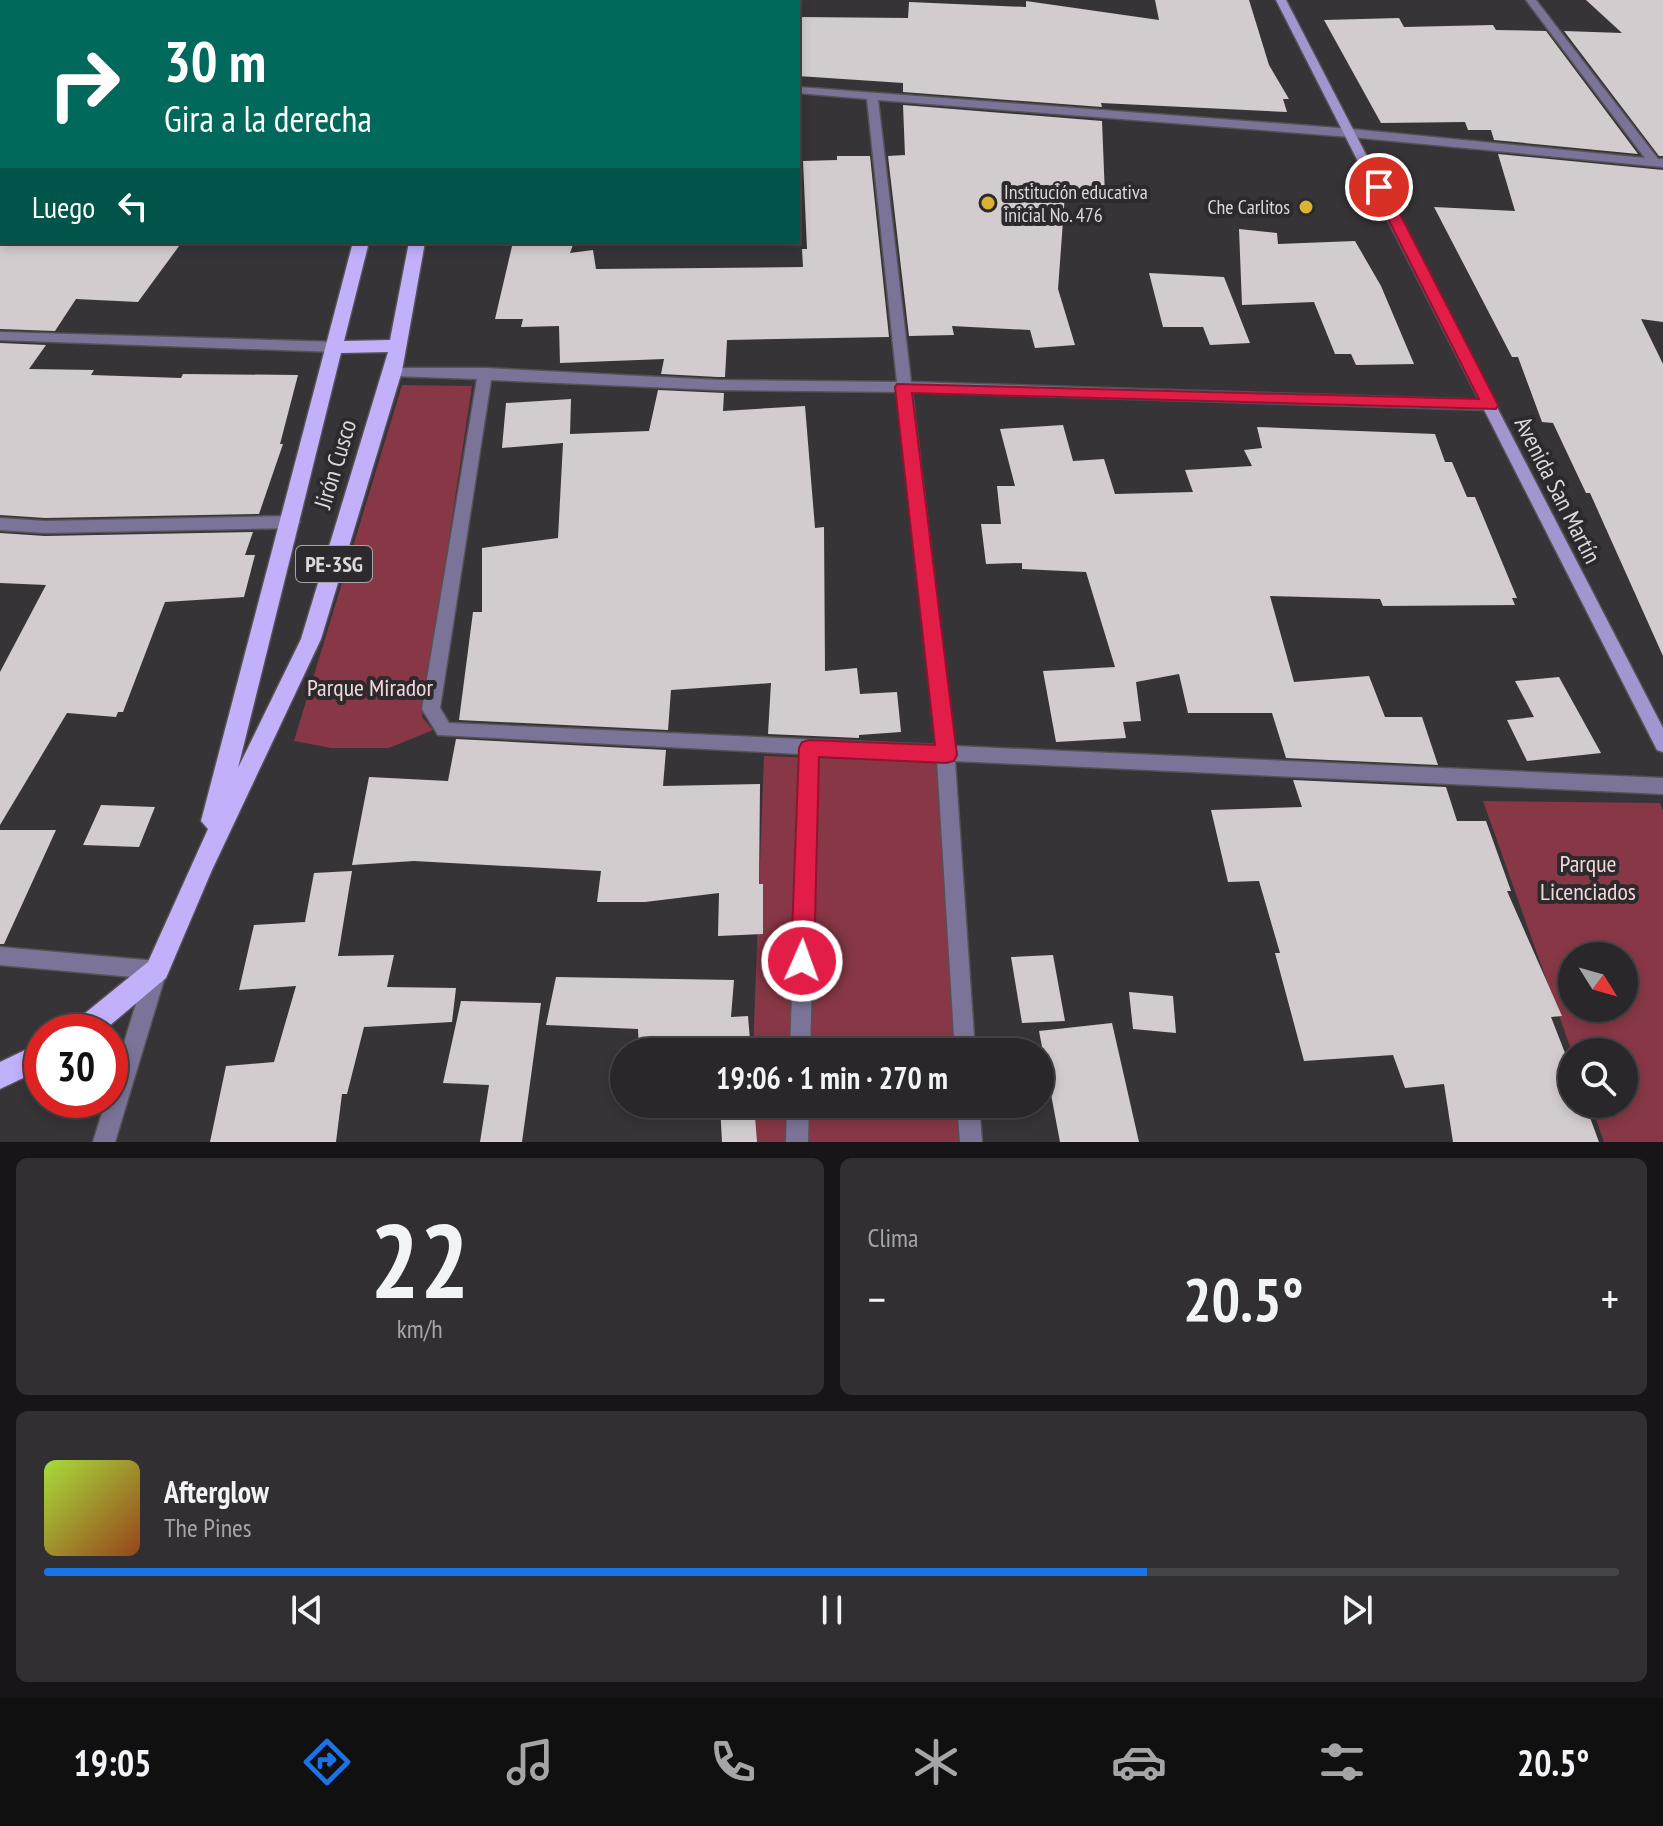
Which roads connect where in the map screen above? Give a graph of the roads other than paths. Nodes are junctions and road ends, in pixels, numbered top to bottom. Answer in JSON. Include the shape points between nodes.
{"nodes":[{"id":1,"x":1281,"y":0,"type":"edge"},
{"id":2,"x":1531,"y":0,"type":"edge"},
{"id":3,"x":800,"y":90,"type":"edge"},
{"id":4,"x":872,"y":96,"type":"junction"},
{"id":5,"x":1351,"y":133,"type":"junction"},
{"id":6,"x":1658,"y":163,"type":"edge"},
{"id":7,"x":361,"y":244,"type":"edge"},
{"id":8,"x":417,"y":244,"type":"edge"},
{"id":9,"x":0,"y":336,"type":"edge"},
{"id":10,"x":396,"y":346,"type":"junction"},
{"id":11,"x":336,"y":347,"type":"junction"},
{"id":12,"x":393,"y":371,"type":"junction"},
{"id":13,"x":485,"y":373,"type":"junction"},
{"id":14,"x":903,"y":387,"type":"junction"},
{"id":15,"x":1490,"y":405,"type":"junction"},
{"id":16,"x":292,"y":522,"type":"junction"},
{"id":17,"x":0,"y":524,"type":"edge"},
{"id":18,"x":1663,"y":745,"type":"edge"},
{"id":19,"x":809,"y":748,"type":"junction"},
{"id":20,"x":946,"y":755,"type":"junction"},
{"id":21,"x":1663,"y":786,"type":"edge"},
{"id":22,"x":201,"y":868,"type":"junction"},
{"id":23,"x":0,"y":956,"type":"edge"},
{"id":24,"x":157,"y":970,"type":"junction"},
{"id":25,"x":104,"y":1014,"type":"edge"},
{"id":26,"x":800,"y":1038,"type":"edge"},
{"id":27,"x":964,"y":1038,"type":"edge"},
{"id":28,"x":24,"y":1064,"type":"edge"},
{"id":29,"x":0,"y":1076,"type":"edge"},
{"id":30,"x":798,"y":1118,"type":"edge"},
{"id":31,"x":969,"y":1118,"type":"edge"},
{"id":32,"x":104,"y":1142,"type":"edge"},
{"id":33,"x":797,"y":1142,"type":"edge"},
{"id":34,"x":971,"y":1142,"type":"edge"}],
"edges":[{"from":1,"to":5,"type":"main road","name":"Avenida San Martín"},
{"from":2,"to":6,"type":"street"},
{"from":3,"to":4,"type":"street"},
{"from":4,"to":5,"type":"street"},
{"from":4,"to":14,"type":"street"},
{"from":5,"to":6,"type":"street"},
{"from":5,"to":15,"type":"main road","name":"Avenida San Martín"},
{"from":7,"to":11,"type":"main road","name":"Jirón Cusco","number":"PE-3SG"},
{"from":8,"to":10,"type":"main road","name":"Jirón Cusco","number":"PE-3SG"},
{"from":9,"to":11,"type":"street"},
{"from":10,"to":11,"type":"main road"},
{"from":10,"to":12,"type":"main road","name":"Jirón Cusco","number":"PE-3SG"},
{"from":11,"to":16,"type":"main road","name":"Jirón Cusco","number":"PE-3SG"},
{"from":12,"to":13,"type":"street"},
{"from":12,"to":22,"type":"main road","name":"Jirón Cusco","number":"PE-3SG","via":[[311,639]]},
{"from":13,"to":14,"type":"street","via":[[718,385]]},
{"from":13,"to":19,"type":"street","via":[[431,709],[444,730]]},
{"from":14,"to":15,"type":"street"},
{"from":14,"to":20,"type":"street"},
{"from":15,"to":18,"type":"main road","name":"Avenida San Martín"},
{"from":16,"to":17,"type":"street"},
{"from":16,"to":22,"type":"main road","name":"Jirón Cusco","number":"PE-3SG"},
{"from":19,"to":20,"type":"street"},
{"from":19,"to":26,"type":"street"},
{"from":20,"to":21,"type":"street"},
{"from":20,"to":27,"type":"street"},
{"from":22,"to":24,"type":"main road","name":"Jirón Cusco","number":"PE-3SG"},
{"from":23,"to":24,"type":"street"},
{"from":24,"to":25,"type":"main road","name":"Jirón Cusco","number":"PE-3SG"},
{"from":24,"to":32,"type":"street"},
{"from":28,"to":29,"type":"main road"},
{"from":30,"to":33,"type":"street"},
{"from":31,"to":34,"type":"street"}]}
